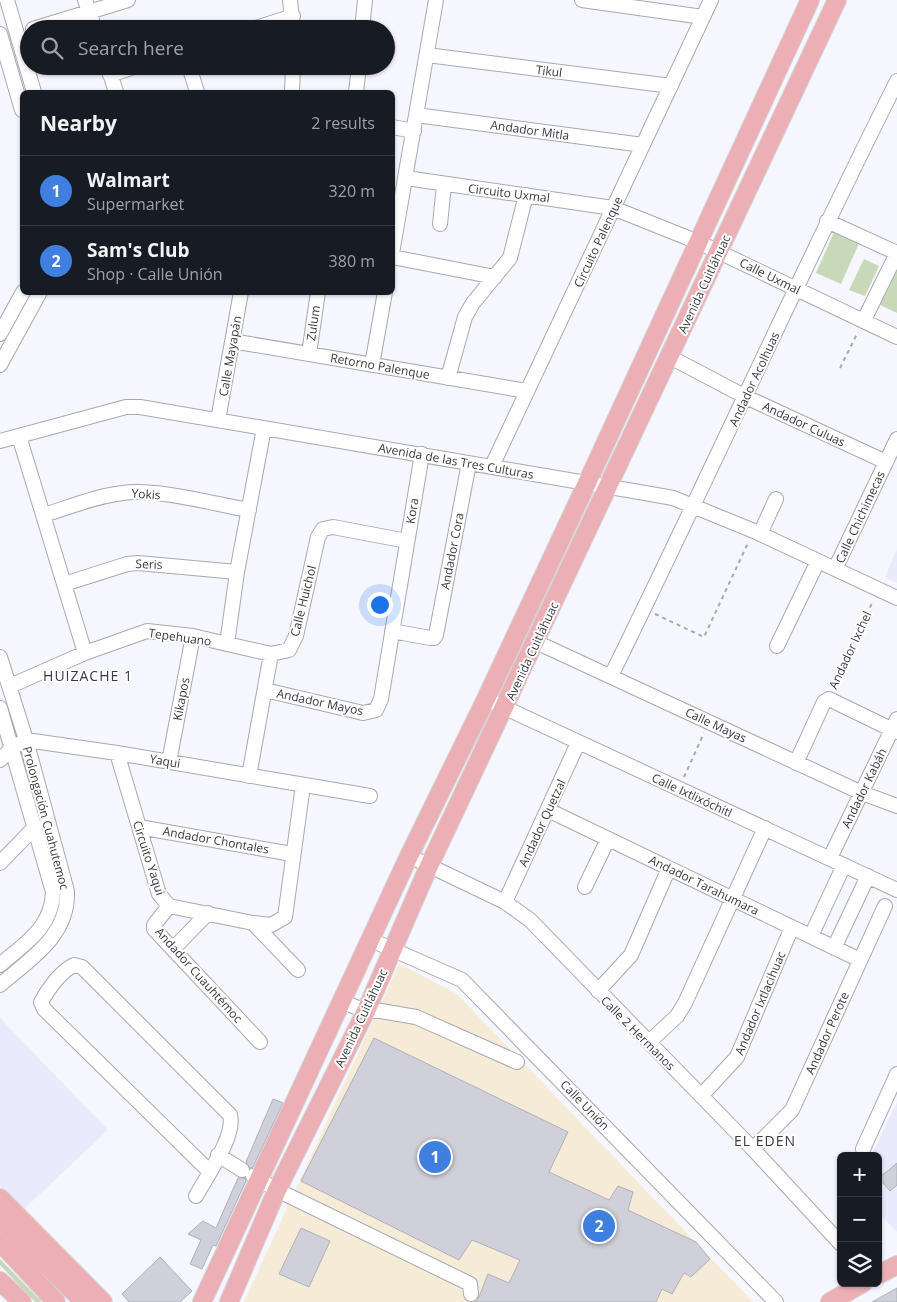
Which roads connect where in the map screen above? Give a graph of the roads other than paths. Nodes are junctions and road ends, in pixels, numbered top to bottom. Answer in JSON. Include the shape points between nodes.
{"nodes":[{"id":1,"x":7,"y":0,"type":"edge"},
{"id":2,"x":128,"y":0,"type":"edge"},
{"id":3,"x":290,"y":0,"type":"edge"},
{"id":4,"x":365,"y":0,"type":"edge"},
{"id":5,"x":436,"y":0,"type":"edge"},
{"id":6,"x":582,"y":0,"type":"edge"},
{"id":7,"x":711,"y":0,"type":"edge"},
{"id":8,"x":810,"y":0,"type":"edge"},
{"id":9,"x":837,"y":0,"type":"edge"},
{"id":10,"x":88,"y":6,"type":"edge"},
{"id":11,"x":703,"y":16,"type":"junction"},
{"id":12,"x":55,"y":20,"type":"edge"},
{"id":13,"x":92,"y":20,"type":"edge"},
{"id":14,"x":293,"y":20,"type":"edge"},
{"id":15,"x":363,"y":20,"type":"edge"},
{"id":16,"x":20,"y":26,"type":"edge"},
{"id":17,"x":20,"y":33,"type":"edge"},
{"id":18,"x":1,"y":36,"type":"edge"},
{"id":19,"x":426,"y":55,"type":"junction"},
{"id":20,"x":31,"y":75,"type":"edge"},
{"id":21,"x":110,"y":75,"type":"edge"},
{"id":22,"x":192,"y":75,"type":"edge"},
{"id":23,"x":293,"y":75,"type":"edge"},
{"id":24,"x":358,"y":75,"type":"edge"},
{"id":25,"x":897,"y":81,"type":"edge"},
{"id":26,"x":671,"y":86,"type":"junction"},
{"id":27,"x":34,"y":90,"type":"edge"},
{"id":28,"x":115,"y":90,"type":"edge"},
{"id":29,"x":196,"y":90,"type":"edge"},
{"id":30,"x":292,"y":90,"type":"edge"},
{"id":31,"x":356,"y":90,"type":"edge"},
{"id":32,"x":20,"y":103,"type":"edge"},
{"id":33,"x":416,"y":115,"type":"junction"},
{"id":34,"x":395,"y":128,"type":"edge"},
{"id":35,"x":414,"y":131,"type":"junction"},
{"id":36,"x":643,"y":145,"type":"junction"},
{"id":37,"x":406,"y":178,"type":"junction"},
{"id":38,"x":444,"y":185,"type":"junction"},
{"id":39,"x":526,"y":195,"type":"junction"},
{"id":40,"x":614,"y":208,"type":"junction"},
{"id":41,"x":827,"y":220,"type":"junction"},
{"id":42,"x":440,"y":224,"type":"dead end"},
{"id":43,"x":395,"y":228,"type":"edge"},
{"id":44,"x":698,"y":242,"type":"junction"},
{"id":45,"x":719,"y":252,"type":"junction"},
{"id":46,"x":897,"y":253,"type":"edge"},
{"id":47,"x":395,"y":258,"type":"edge"},
{"id":48,"x":495,"y":276,"type":"junction"},
{"id":49,"x":795,"y":289,"type":"junction"},
{"id":50,"x":21,"y":295,"type":"edge"},
{"id":51,"x":38,"y":295,"type":"edge"},
{"id":52,"x":240,"y":295,"type":"edge"},
{"id":53,"x":318,"y":295,"type":"edge"},
{"id":54,"x":384,"y":295,"type":"edge"},
{"id":55,"x":864,"y":320,"type":"junction"},
{"id":56,"x":0,"y":334,"type":"edge"},
{"id":57,"x":897,"y":337,"type":"edge"},
{"id":58,"x":232,"y":341,"type":"junction"},
{"id":59,"x":309,"y":354,"type":"junction"},
{"id":60,"x":670,"y":357,"type":"junction"},
{"id":61,"x":372,"y":365,"type":"junction"},
{"id":62,"x":0,"y":366,"type":"edge"},
{"id":63,"x":448,"y":378,"type":"junction"},
{"id":64,"x":527,"y":392,"type":"junction"},
{"id":65,"x":746,"y":397,"type":"junction"},
{"id":66,"x":218,"y":420,"type":"junction"},
{"id":67,"x":264,"y":428,"type":"junction"},
{"id":68,"x":19,"y":436,"type":"junction"},
{"id":69,"x":897,"y":438,"type":"edge"},
{"id":70,"x":0,"y":441,"type":"edge"},
{"id":71,"x":422,"y":454,"type":"junction"},
{"id":72,"x":886,"y":462,"type":"junction"},
{"id":73,"x":470,"y":463,"type":"junction"},
{"id":74,"x":492,"y":466,"type":"junction"},
{"id":75,"x":587,"y":484,"type":"junction"},
{"id":76,"x":608,"y":487,"type":"junction"},
{"id":77,"x":776,"y":499,"type":"dead end"},
{"id":78,"x":694,"y":507,"type":"junction"},
{"id":79,"x":249,"y":510,"type":"junction"},
{"id":80,"x":44,"y":515,"type":"junction"},
{"id":81,"x":323,"y":529,"type":"joint"},
{"id":82,"x":757,"y":532,"type":"junction"},
{"id":83,"x":407,"y":542,"type":"junction"},
{"id":84,"x":818,"y":561,"type":"junction"},
{"id":85,"x":835,"y":569,"type":"junction"},
{"id":86,"x":237,"y":572,"type":"junction"},
{"id":87,"x":64,"y":584,"type":"junction"},
{"id":88,"x":897,"y":598,"type":"edge"},
{"id":89,"x":392,"y":631,"type":"junction"},
{"id":90,"x":193,"y":636,"type":"junction"},
{"id":91,"x":536,"y":642,"type":"junction"},
{"id":92,"x":227,"y":644,"type":"junction"},
{"id":93,"x":777,"y":646,"type":"dead end"},
{"id":94,"x":85,"y":653,"type":"junction"},
{"id":95,"x":271,"y":654,"type":"junction"},
{"id":96,"x":0,"y":657,"type":"edge"},
{"id":97,"x":611,"y":676,"type":"junction"},
{"id":98,"x":10,"y":686,"type":"junction"},
{"id":99,"x":265,"y":690,"type":"junction"},
{"id":100,"x":486,"y":699,"type":"junction"},
{"id":101,"x":0,"y":708,"type":"edge"},
{"id":102,"x":505,"y":708,"type":"junction"},
{"id":103,"x":895,"y":727,"type":"edge"},
{"id":104,"x":26,"y":740,"type":"junction"},
{"id":105,"x":578,"y":743,"type":"junction"},
{"id":106,"x":12,"y":748,"type":"junction"},
{"id":107,"x":117,"y":753,"type":"junction"},
{"id":108,"x":0,"y":760,"type":"edge"},
{"id":109,"x":169,"y":762,"type":"junction"},
{"id":110,"x":796,"y":763,"type":"junction"},
{"id":111,"x":249,"y":776,"type":"junction"},
{"id":112,"x":303,"y":785,"type":"junction"},
{"id":113,"x":862,"y":793,"type":"junction"},
{"id":114,"x":370,"y":796,"type":"dead end"},
{"id":115,"x":897,"y":806,"type":"edge"},
{"id":116,"x":548,"y":810,"type":"junction"},
{"id":117,"x":36,"y":826,"type":"junction"},
{"id":118,"x":139,"y":827,"type":"junction"},
{"id":119,"x":765,"y":828,"type":"junction"},
{"id":120,"x":608,"y":839,"type":"junction"},
{"id":121,"x":292,"y":854,"type":"junction"},
{"id":122,"x":409,"y":856,"type":"junction"},
{"id":123,"x":830,"y":858,"type":"junction"},
{"id":124,"x":0,"y":863,"type":"edge"},
{"id":125,"x":844,"y":865,"type":"junction"},
{"id":126,"x":429,"y":866,"type":"junction"},
{"id":127,"x":669,"y":868,"type":"junction"},
{"id":128,"x":868,"y":876,"type":"junction"},
{"id":129,"x":585,"y":887,"type":"dead end"},
{"id":130,"x":897,"y":890,"type":"edge"},
{"id":131,"x":733,"y":899,"type":"junction"},
{"id":132,"x":505,"y":902,"type":"junction"},
{"id":133,"x":169,"y":906,"type":"junction"},
{"id":134,"x":885,"y":906,"type":"dead end"},
{"id":135,"x":208,"y":913,"type":"junction"},
{"id":136,"x":254,"y":923,"type":"junction"},
{"id":137,"x":792,"y":927,"type":"junction"},
{"id":138,"x":812,"y":936,"type":"junction"},
{"id":139,"x":372,"y":940,"type":"junction"},
{"id":140,"x":834,"y":948,"type":"junction"},
{"id":141,"x":173,"y":949,"type":"junction"},
{"id":142,"x":392,"y":950,"type":"junction"},
{"id":143,"x":860,"y":960,"type":"junction"},
{"id":144,"x":0,"y":966,"type":"edge"},
{"id":145,"x":298,"y":970,"type":"dead end"},
{"id":146,"x":0,"y":985,"type":"edge"},
{"id":147,"x":598,"y":991,"type":"junction"},
{"id":148,"x":343,"y":1002,"type":"junction"},
{"id":149,"x":366,"y":1011,"type":"junction"},
{"id":150,"x":260,"y":1042,"type":"dead end"},
{"id":151,"x":649,"y":1042,"type":"junction"},
{"id":152,"x":517,"y":1062,"type":"dead end"},
{"id":153,"x":897,"y":1074,"type":"edge"},
{"id":154,"x":700,"y":1096,"type":"junction"},
{"id":155,"x":863,"y":1149,"type":"dead end"},
{"id":156,"x":753,"y":1150,"type":"junction"},
{"id":157,"x":218,"y":1156,"type":"junction"},
{"id":158,"x":210,"y":1171,"type":"junction"},
{"id":159,"x":251,"y":1175,"type":"junction"},
{"id":160,"x":277,"y":1190,"type":"junction"},
{"id":161,"x":196,"y":1196,"type":"dead end"},
{"id":162,"x":0,"y":1198,"type":"edge"},
{"id":163,"x":0,"y":1219,"type":"edge"},
{"id":164,"x":0,"y":1242,"type":"edge"},
{"id":165,"x":839,"y":1242,"type":"edge"},
{"id":166,"x":897,"y":1265,"type":"edge"},
{"id":167,"x":882,"y":1273,"type":"edge"},
{"id":168,"x":0,"y":1281,"type":"edge"},
{"id":169,"x":856,"y":1287,"type":"edge"},
{"id":170,"x":471,"y":1294,"type":"dead end"},
{"id":171,"x":204,"y":1297,"type":"edge"},
{"id":172,"x":22,"y":1302,"type":"edge"},
{"id":173,"x":56,"y":1302,"type":"edge"},
{"id":174,"x":84,"y":1302,"type":"edge"},
{"id":175,"x":103,"y":1302,"type":"edge"},
{"id":176,"x":230,"y":1302,"type":"edge"},
{"id":177,"x":776,"y":1302,"type":"edge"},
{"id":178,"x":830,"y":1302,"type":"edge"}],
"edges":[{"from":1,"to":16,"type":"street"},
{"from":2,"to":10,"type":"street"},
{"from":3,"to":14,"type":"street"},
{"from":4,"to":15,"type":"street"},
{"from":5,"to":19,"type":"street"},
{"from":6,"to":11,"type":"street"},
{"from":7,"to":11,"type":"street","name":"Circuito Palenque"},
{"from":8,"to":44,"type":"main road","name":"Avenida Cuitláhuac"},
{"from":9,"to":45,"type":"main road","name":"Avenida Cuitláhuac"},
{"from":10,"to":12,"type":"street"},
{"from":10,"to":13,"type":"street"},
{"from":11,"to":26,"type":"street","name":"Circuito Palenque"},
{"from":17,"to":18,"type":"street"},
{"from":18,"to":32,"type":"street"},
{"from":19,"to":26,"type":"street","name":"Tikul"},
{"from":19,"to":33,"type":"street"},
{"from":20,"to":27,"type":"street"},
{"from":21,"to":28,"type":"street"},
{"from":22,"to":29,"type":"street"},
{"from":23,"to":30,"type":"street"},
{"from":24,"to":31,"type":"street"},
{"from":25,"to":41,"type":"street","name":"Andador Acolhuas"},
{"from":26,"to":36,"type":"street","name":"Circuito Palenque"},
{"from":33,"to":35,"type":"street"},
{"from":33,"to":36,"type":"street","name":"Andador Mitla"},
{"from":34,"to":35,"type":"street"},
{"from":35,"to":37,"type":"street"},
{"from":36,"to":40,"type":"street","name":"Circuito Palenque"},
{"from":37,"to":38,"type":"street","name":"Circuito Uxmal"},
{"from":37,"to":43,"type":"street"},
{"from":38,"to":39,"type":"street","name":"Circuito Uxmal"},
{"from":38,"to":42,"type":"street"},
{"from":39,"to":40,"type":"street","name":"Circuito Uxmal"},
{"from":39,"to":48,"type":"street","via":[[510,258]]},
{"from":40,"to":44,"type":"street","name":"Calle Uxmal"},
{"from":40,"to":64,"type":"street","name":"Circuito Palenque"},
{"from":41,"to":46,"type":"street"},
{"from":41,"to":49,"type":"street","name":"Andador Acolhuas"},
{"from":44,"to":45,"type":"street","name":"Calle Uxmal"},
{"from":44,"to":75,"type":"main road","name":"Avenida Cuitláhuac"},
{"from":45,"to":49,"type":"street","name":"Calle Uxmal"},
{"from":45,"to":60,"type":"main road","name":"Avenida Cuitláhuac"},
{"from":46,"to":55,"type":"street"},
{"from":47,"to":48,"type":"street"},
{"from":48,"to":63,"type":"street","via":[[465,317]]},
{"from":49,"to":55,"type":"street","name":"Calle Uxmal"},
{"from":49,"to":65,"type":"street","name":"Andador Acolhuas"},
{"from":50,"to":56,"type":"street"},
{"from":51,"to":62,"type":"street"},
{"from":52,"to":58,"type":"street","name":"Calle Mayapán"},
{"from":53,"to":59,"type":"street","name":"Zulum"},
{"from":54,"to":61,"type":"street"},
{"from":55,"to":57,"type":"street","name":"Calle Uxmal"},
{"from":58,"to":59,"type":"street","name":"Retorno Palenque"},
{"from":58,"to":66,"type":"street","name":"Calle Mayapán"},
{"from":59,"to":61,"type":"street","name":"Retorno Palenque"},
{"from":60,"to":65,"type":"street","name":"Andador Culuas"},
{"from":60,"to":76,"type":"main road","name":"Avenida Cuitláhuac"},
{"from":61,"to":63,"type":"street","name":"Retorno Palenque"},
{"from":63,"to":64,"type":"street","name":"Retorno Palenque"},
{"from":64,"to":74,"type":"street","name":"Circuito Palenque"},
{"from":65,"to":72,"type":"street","name":"Andador Culuas"},
{"from":65,"to":78,"type":"street","name":"Andador Acolhuas"},
{"from":66,"to":67,"type":"street","name":"Avenida de las Tres Culturas"},
{"from":66,"to":68,"type":"street","name":"Avenida de las Tres Culturas","via":[[126,407]]},
{"from":67,"to":71,"type":"street","name":"Avenida de las Tres Culturas"},
{"from":67,"to":79,"type":"street","name":"Tepehuano"},
{"from":68,"to":70,"type":"street","name":"Avenida de las Tres Culturas"},
{"from":68,"to":80,"type":"street"},
{"from":69,"to":72,"type":"street","name":"Calle Chichimecas"},
{"from":71,"to":73,"type":"street","name":"Avenida de las Tres Culturas"},
{"from":71,"to":83,"type":"street","name":"Kora"},
{"from":72,"to":85,"type":"street","name":"Calle Chichimecas"},
{"from":73,"to":74,"type":"street","name":"Avenida de las Tres Culturas"},
{"from":73,"to":89,"type":"street","name":"Andador Cora","via":[[434,638]]},
{"from":74,"to":75,"type":"street","name":"Avenida de las Tres Culturas"},
{"from":75,"to":76,"type":"street","name":"Avenida de las Tres Culturas"},
{"from":75,"to":100,"type":"main road","name":"Avenida Cuitláhuac"},
{"from":76,"to":78,"type":"street","name":"Avenida de las Tres Culturas","via":[[673,498]]},
{"from":76,"to":91,"type":"main road","name":"Avenida Cuitláhuac"},
{"from":77,"to":82,"type":"street"},
{"from":78,"to":82,"type":"street","name":"Avenida de las Tres Culturas"},
{"from":78,"to":97,"type":"street","name":"Andador Acolhuas"},
{"from":79,"to":80,"type":"street","name":"Yokis","via":[[171,496],[125,492]]},
{"from":79,"to":86,"type":"street","name":"Tepehuano"},
{"from":80,"to":87,"type":"street"},
{"from":81,"to":83,"type":"street","name":"Kora","via":[[333,527]]},
{"from":81,"to":95,"type":"street","name":"Calle Huichol","via":[[318,537],[294,640],[286,652]]},
{"from":82,"to":84,"type":"street","name":"Avenida de las Tres Culturas"},
{"from":83,"to":89,"type":"street"},
{"from":84,"to":85,"type":"street","name":"Avenida de las Tres Culturas"},
{"from":84,"to":93,"type":"street"},
{"from":85,"to":88,"type":"street","name":"Avenida de las Tres Culturas"},
{"from":86,"to":87,"type":"street","name":"Seris","via":[[138,563]]},
{"from":86,"to":92,"type":"street","name":"Tepehuano"},
{"from":87,"to":94,"type":"street"},
{"from":89,"to":99,"type":"street","name":"Andador Mayos","via":[[381,699],[376,710],[363,713]]},
{"from":90,"to":92,"type":"street","name":"Tepehuano"},
{"from":90,"to":94,"type":"street","name":"Tepehuano","via":[[147,631]]},
{"from":90,"to":109,"type":"street","name":"Kikapos"},
{"from":91,"to":97,"type":"street","name":"Calle Mayas"},
{"from":91,"to":102,"type":"main road","name":"Avenida Cuitláhuac"},
{"from":92,"to":95,"type":"street"},
{"from":94,"to":98,"type":"street","name":"Tepehuano"},
{"from":95,"to":99,"type":"street"},
{"from":96,"to":98,"type":"street","name":"Prolongación Cuahutemoc"},
{"from":97,"to":110,"type":"street","name":"Calle Mayas"},
{"from":98,"to":104,"type":"street","name":"Prolongación Cuahutemoc"},
{"from":99,"to":111,"type":"street"},
{"from":100,"to":102,"type":"street","name":"Calle Ixtlixóchitl"},
{"from":100,"to":122,"type":"main road","name":"Avenida Cuitláhuac"},
{"from":101,"to":106,"type":"street","name":"Prolongación Cuahutemoc"},
{"from":102,"to":105,"type":"street","name":"Calle Ixtlixóchitl"},
{"from":102,"to":126,"type":"main road","name":"Avenida Cuitláhuac"},
{"from":103,"to":110,"type":"street","name":"Andador Ixchel","via":[[830,699],[824,702]]},
{"from":103,"to":113,"type":"street","name":"Andador Kabáh"},
{"from":104,"to":106,"type":"street"},
{"from":104,"to":107,"type":"street","name":"Yaqui"},
{"from":104,"to":146,"type":"street","name":"Prolongación Cuahutemoc","via":[[67,892],[67,903],[60,928]]},
{"from":105,"to":116,"type":"street","name":"Andador Quetzal"},
{"from":105,"to":119,"type":"street","name":"Calle Ixtlixóchitl"},
{"from":106,"to":108,"type":"street"},
{"from":106,"to":117,"type":"street","name":"Prolongación Cuahutemoc"},
{"from":107,"to":109,"type":"street","name":"Yaqui"},
{"from":107,"to":118,"type":"street","name":"Circuito Yaqui"},
{"from":109,"to":111,"type":"street","name":"Yaqui"},
{"from":110,"to":113,"type":"street","name":"Calle Mayas"},
{"from":111,"to":112,"type":"street","name":"Yaqui"},
{"from":112,"to":114,"type":"street"},
{"from":112,"to":121,"type":"street","name":"Circuito Yaqui"},
{"from":113,"to":115,"type":"street","name":"Calle Mayas"},
{"from":113,"to":123,"type":"street","name":"Andador Kabáh"},
{"from":116,"to":120,"type":"street","name":"Andador Tarahumara"},
{"from":116,"to":132,"type":"street","name":"Andador Quetzal"},
{"from":117,"to":124,"type":"street"},
{"from":117,"to":144,"type":"street","name":"Prolongación Cuahutemoc","via":[[53,892],[51,912],[39,930]]},
{"from":118,"to":121,"type":"street","name":"Andador Chontales"},
{"from":118,"to":133,"type":"street","name":"Circuito Yaqui","via":[[159,894]]},
{"from":119,"to":123,"type":"street","name":"Calle Ixtlixóchitl"},
{"from":119,"to":131,"type":"street"},
{"from":120,"to":127,"type":"street","name":"Andador Tarahumara"},
{"from":120,"to":129,"type":"street"},
{"from":121,"to":136,"type":"street","name":"Circuito Yaqui","via":[[285,917],[271,925]]},
{"from":122,"to":126,"type":"street","name":"Calle 2 Hermanos"},
{"from":122,"to":139,"type":"main road","name":"Avenida Cuitláhuac"},
{"from":123,"to":125,"type":"street","name":"Calle Ixtlixóchitl"},
{"from":125,"to":128,"type":"street","name":"Calle Ixtlixóchitl"},
{"from":125,"to":138,"type":"street"},
{"from":126,"to":132,"type":"street","name":"Calle 2 Hermanos"},
{"from":126,"to":142,"type":"main road","name":"Avenida Cuitláhuac"},
{"from":127,"to":131,"type":"street","name":"Andador Tarahumara"},
{"from":127,"to":147,"type":"street","via":[[631,955]]},
{"from":128,"to":130,"type":"street","name":"Calle Ixtlixóchitl"},
{"from":128,"to":140,"type":"street"},
{"from":131,"to":137,"type":"street","name":"Andador Tarahumara"},
{"from":131,"to":151,"type":"street","via":[[685,1003]]},
{"from":132,"to":147,"type":"street","name":"Calle 2 Hermanos","via":[[530,920]]},
{"from":133,"to":135,"type":"street","name":"Circuito Yaqui"},
{"from":133,"to":141,"type":"street","name":"Andador Cuauhtémoc","via":[[154,927]]},
{"from":134,"to":143,"type":"street","name":"Andador Perote"},
{"from":135,"to":136,"type":"street","name":"Circuito Yaqui"},
{"from":135,"to":141,"type":"street"},
{"from":136,"to":145,"type":"street"},
{"from":137,"to":138,"type":"street","name":"Andador Tarahumara"},
{"from":137,"to":154,"type":"street","name":"Andador Ixtlacihuac","via":[[737,1057]]},
{"from":138,"to":140,"type":"street","name":"Andador Tarahumara"},
{"from":139,"to":142,"type":"street","name":"Calle Unión"},
{"from":139,"to":148,"type":"main road","name":"Avenida Cuitláhuac"},
{"from":140,"to":143,"type":"street","name":"Andador Tarahumara"},
{"from":141,"to":150,"type":"street","name":"Andador Cuauhtémoc"},
{"from":142,"to":149,"type":"main road","name":"Avenida Cuitláhuac"},
{"from":142,"to":177,"type":"street","name":"Calle Unión","via":[[462,980]]},
{"from":143,"to":156,"type":"street","name":"Andador Perote","via":[[792,1110]]},
{"from":147,"to":151,"type":"street","name":"Calle 2 Hermanos"},
{"from":148,"to":149,"type":"street"},
{"from":148,"to":159,"type":"main road","name":"Avenida Cuitláhuac"},
{"from":149,"to":152,"type":"street","via":[[416,1017]]},
{"from":149,"to":160,"type":"main road","name":"Avenida Cuitláhuac"},
{"from":151,"to":154,"type":"street","name":"Calle 2 Hermanos"},
{"from":153,"to":155,"type":"street"},
{"from":154,"to":156,"type":"street","name":"Calle 2 Hermanos"},
{"from":156,"to":165,"type":"street","name":"Calle 2 Hermanos"},
{"from":157,"to":158,"type":"street"},
{"from":157,"to":158,"type":"street","via":[[231,1129],[230,1115],[82,967],[74,965],[68,968],[45,995],[41,1002],[44,1009]]},
{"from":157,"to":159,"type":"street"},
{"from":158,"to":161,"type":"street"},
{"from":159,"to":160,"type":"street"},
{"from":159,"to":171,"type":"main road","name":"Avenida Cuitláhuac"},
{"from":160,"to":170,"type":"street","via":[[470,1284]]},
{"from":160,"to":176,"type":"main road","name":"Avenida Cuitláhuac"},
{"from":162,"to":175,"type":"main road"},
{"from":163,"to":174,"type":"main road"},
{"from":164,"to":173,"type":"main road"},
{"from":166,"to":167,"type":"main road"},
{"from":168,"to":172,"type":"main road"},
{"from":169,"to":178,"type":"main road"},
{"from":171,"to":176,"type":"street"}]}
